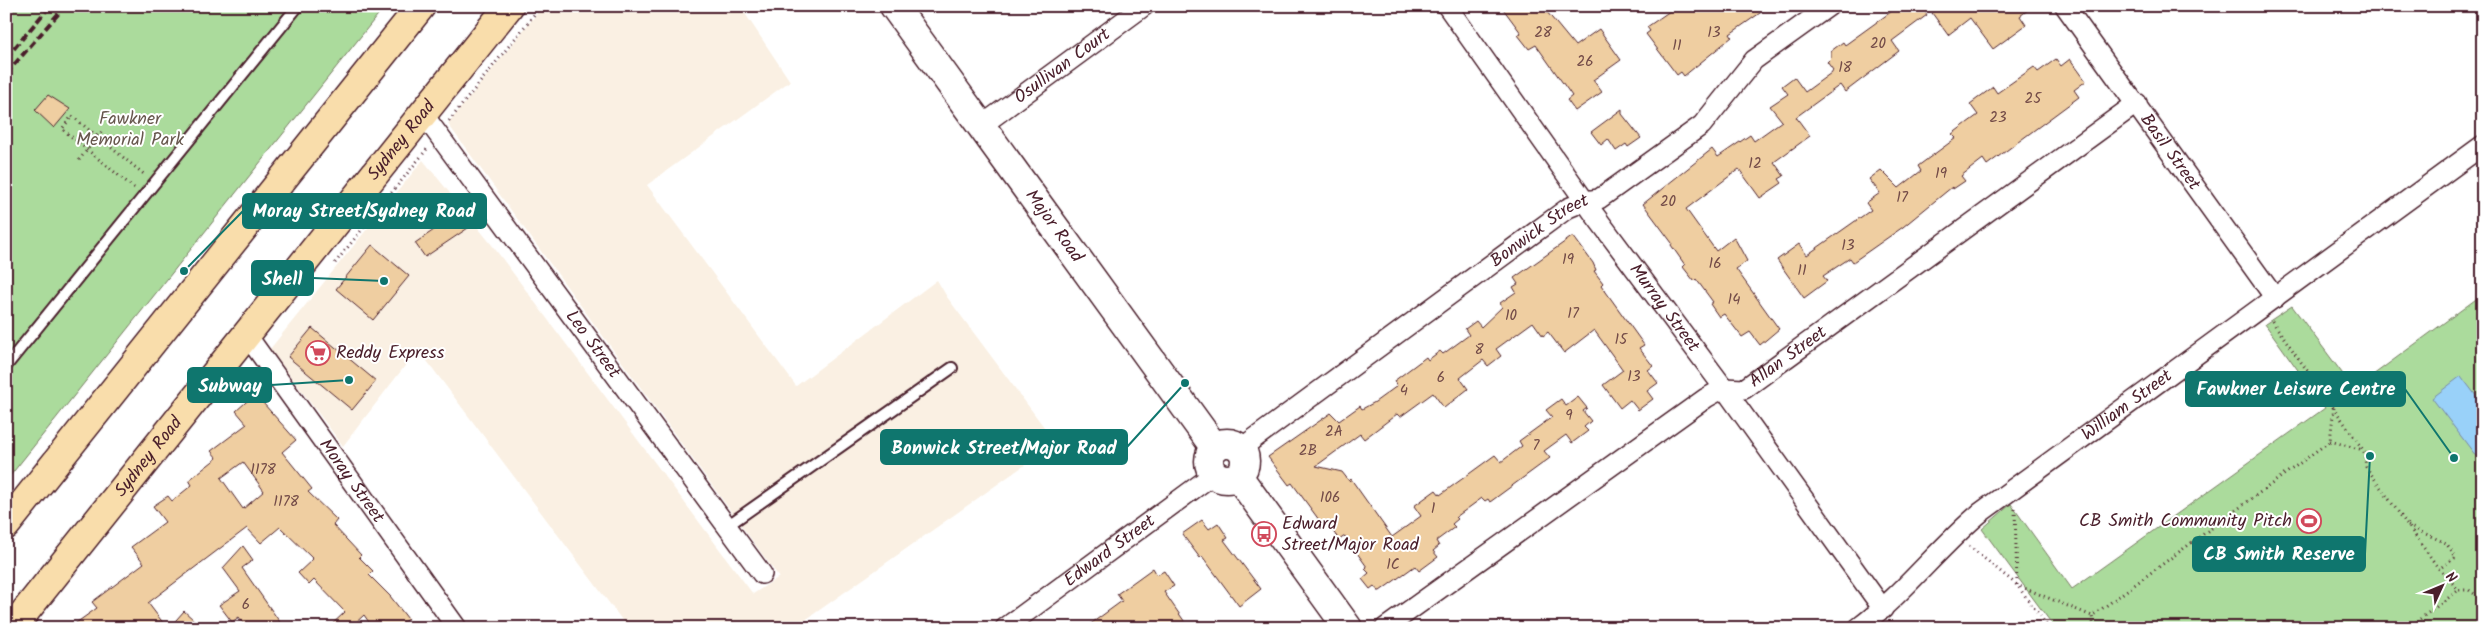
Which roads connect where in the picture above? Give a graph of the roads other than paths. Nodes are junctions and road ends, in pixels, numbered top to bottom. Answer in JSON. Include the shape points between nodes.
{"nodes":[{"id":1,"x":298,"y":6,"type":"edge"},
{"id":2,"x":421,"y":6,"type":"edge"},
{"id":3,"x":509,"y":6,"type":"edge"},
{"id":4,"x":894,"y":6,"type":"edge"},
{"id":5,"x":1144,"y":6,"type":"edge"},
{"id":6,"x":1448,"y":6,"type":"edge"},
{"id":7,"x":1829,"y":6,"type":"edge"},
{"id":8,"x":2065,"y":6,"type":"edge"},
{"id":9,"x":2137,"y":103,"type":"junction"},
{"id":10,"x":423,"y":114,"type":"junction"},
{"id":11,"x":980,"y":126,"type":"junction"},
{"id":12,"x":2483,"y":145,"type":"edge"},
{"id":13,"x":1585,"y":201,"type":"junction"},
{"id":14,"x":2275,"y":298,"type":"junction"},
{"id":15,"x":246,"y":334,"type":"junction"},
{"id":16,"x":6,"y":366,"type":"edge"},
{"id":17,"x":952,"y":368,"type":"dead end"},
{"id":18,"x":1724,"y":388,"type":"junction"},
{"id":19,"x":1227,"y":462,"type":"junction"},
{"id":20,"x":6,"y":525,"type":"edge"},
{"id":21,"x":727,"y":526,"type":"junction"},
{"id":22,"x":762,"y":574,"type":"dead end"},
{"id":23,"x":1883,"y":609,"type":"junction"},
{"id":24,"x":12,"y":628,"type":"edge"},
{"id":25,"x":457,"y":628,"type":"edge"},
{"id":26,"x":1005,"y":628,"type":"edge"},
{"id":27,"x":1348,"y":628,"type":"edge"},
{"id":28,"x":1385,"y":628,"type":"edge"},
{"id":29,"x":1858,"y":628,"type":"edge"}],
"edges":[{"from":1,"to":16,"type":"lane"},
{"from":2,"to":20,"type":"highway"},
{"from":3,"to":10,"type":"highway","name":"Sydney Road"},
{"from":4,"to":11,"type":"street","name":"Major Road"},
{"from":5,"to":11,"type":"street","name":"Osullivan Court"},
{"from":6,"to":13,"type":"street","name":"Murray Street"},
{"from":7,"to":13,"type":"street","name":"Bonwick Street","via":[[1754,60],[1702,125],[1599,199]]},
{"from":8,"to":9,"type":"street","name":"Basil Street"},
{"from":9,"to":14,"type":"street","name":"Basil Street"},
{"from":9,"to":18,"type":"street","name":"Allan Street","via":[[1744,389]]},
{"from":10,"to":15,"type":"highway","name":"Sydney Road"},
{"from":10,"to":21,"type":"street","name":"Leo Street"},
{"from":11,"to":19,"type":"street","name":"Major Road"},
{"from":12,"to":14,"type":"street","name":"William Street"},
{"from":13,"to":18,"type":"street","name":"Murray Street"},
{"from":13,"to":19,"type":"street","name":"Bonwick Street","via":[[1568,208]]},
{"from":14,"to":23,"type":"street","name":"William Street","via":[[1956,533]]},
{"from":15,"to":24,"type":"highway","name":"Sydney Road"},
{"from":15,"to":25,"type":"street","name":"Moray Street"},
{"from":17,"to":21,"type":"lane"},
{"from":18,"to":23,"type":"street","name":"Murray Street"},
{"from":18,"to":28,"type":"street","name":"Allan Street"},
{"from":19,"to":26,"type":"street","name":"Edward Street"},
{"from":19,"to":27,"type":"street","name":"Major Road"},
{"from":21,"to":22,"type":"street","name":"Leo Street"},
{"from":23,"to":29,"type":"street","name":"William Street"}]}
